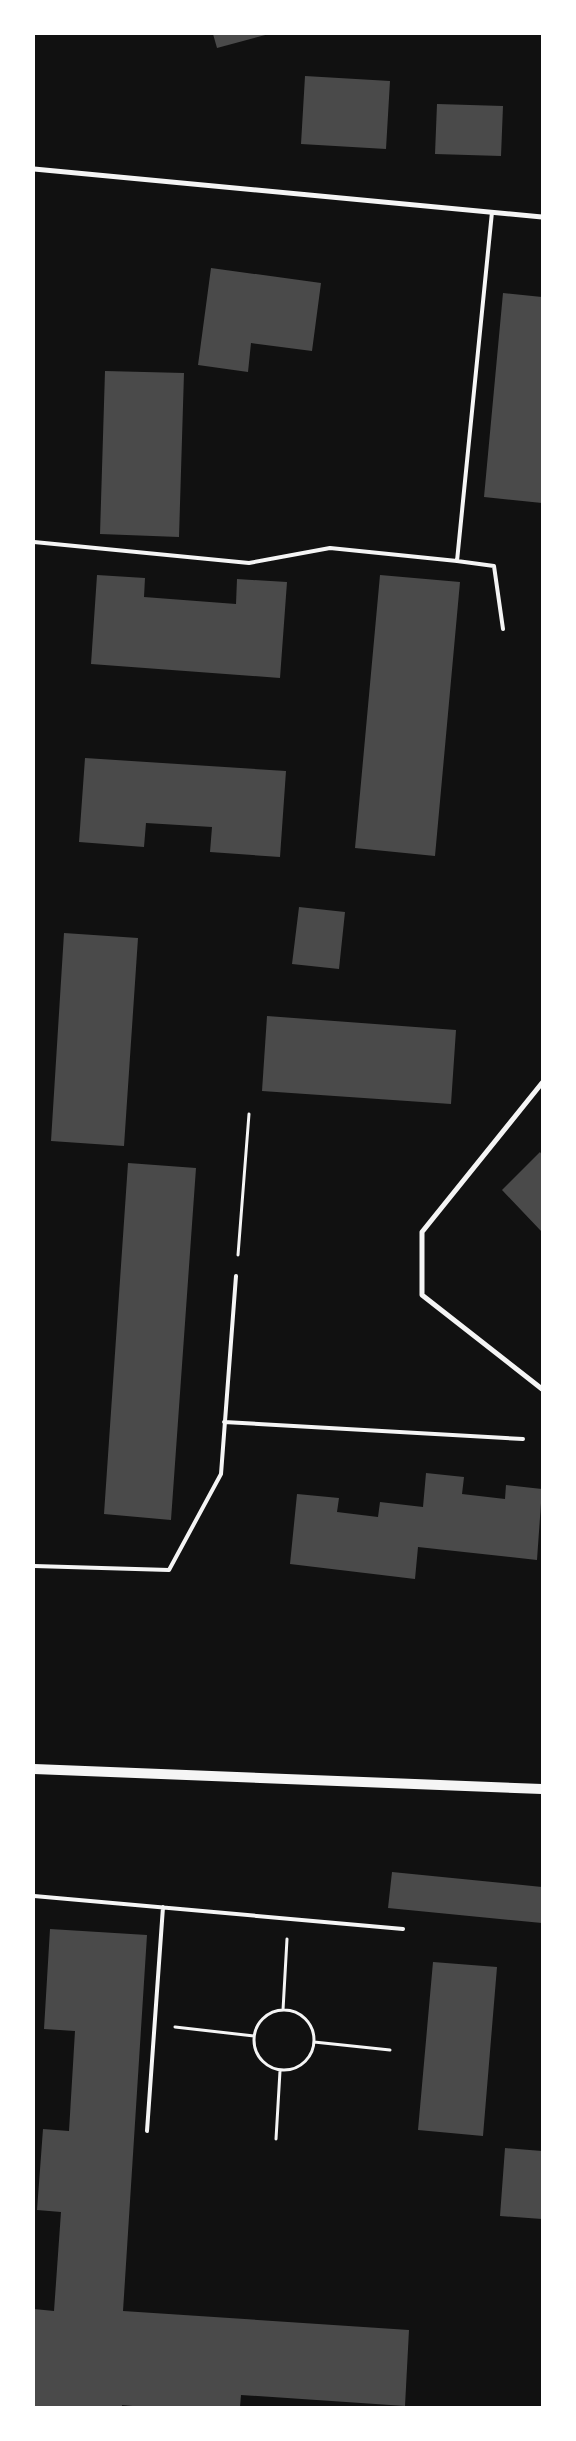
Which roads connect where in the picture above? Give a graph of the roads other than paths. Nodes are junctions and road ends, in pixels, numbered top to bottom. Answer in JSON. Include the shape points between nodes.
{"nodes":[{"id":1,"x":34,"y":169,"type":"edge"},
{"id":2,"x":492,"y":212,"type":"junction"},
{"id":3,"x":542,"y":217,"type":"edge"},
{"id":4,"x":34,"y":542,"type":"edge"},
{"id":5,"x":457,"y":561,"type":"junction"},
{"id":6,"x":503,"y":629,"type":"dead end"},
{"id":7,"x":542,"y":1083,"type":"edge"},
{"id":8,"x":236,"y":1276,"type":"road end"},
{"id":9,"x":542,"y":1389,"type":"edge"},
{"id":10,"x":224,"y":1422,"type":"junction"},
{"id":11,"x":523,"y":1439,"type":"dead end"},
{"id":12,"x":34,"y":1566,"type":"edge"},
{"id":13,"x":34,"y":1769,"type":"edge"},
{"id":14,"x":542,"y":1789,"type":"edge"},
{"id":15,"x":34,"y":1896,"type":"edge"},
{"id":16,"x":164,"y":1908,"type":"junction"},
{"id":17,"x":403,"y":1929,"type":"dead end"},
{"id":18,"x":147,"y":2132,"type":"dead end"}],
"edges":[{"from":1,"to":2,"type":"street"},
{"from":2,"to":3,"type":"street"},
{"from":2,"to":5,"type":"lane"},
{"from":4,"to":5,"type":"lane","via":[[249,563],[330,548]]},
{"from":5,"to":6,"type":"lane","via":[[494,566]]},
{"from":7,"to":9,"type":"street","via":[[422,1232],[422,1295]]},
{"from":8,"to":10,"type":"lane"},
{"from":10,"to":11,"type":"lane"},
{"from":10,"to":12,"type":"lane","via":[[221,1474],[169,1570]]},
{"from":13,"to":14,"type":"main road"},
{"from":15,"to":16,"type":"lane"},
{"from":16,"to":17,"type":"lane"},
{"from":16,"to":18,"type":"lane"}]}
